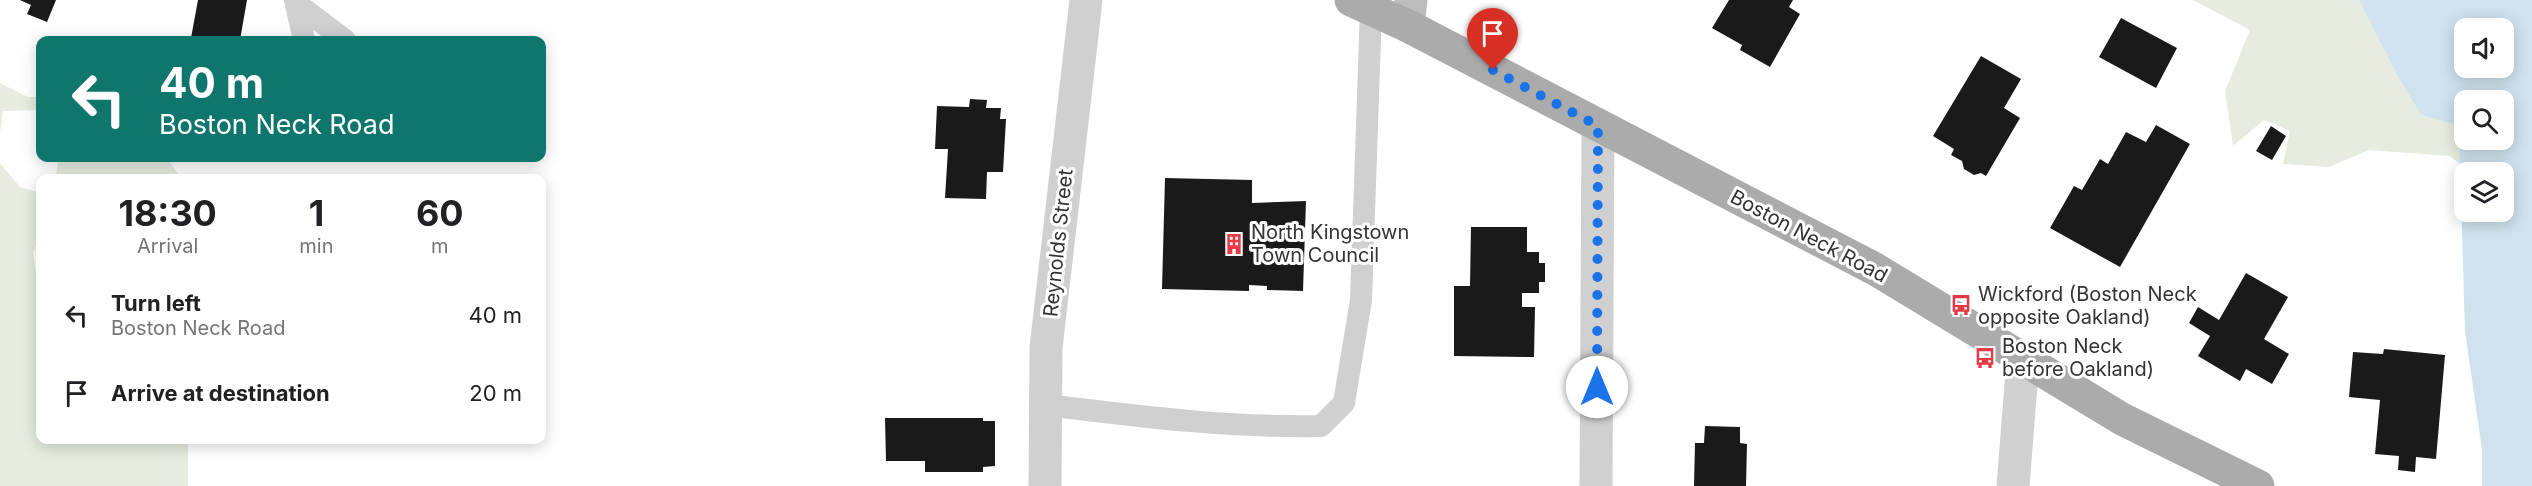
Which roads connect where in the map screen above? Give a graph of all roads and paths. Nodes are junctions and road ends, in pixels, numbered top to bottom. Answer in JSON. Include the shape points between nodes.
{"nodes":[{"id":1,"x":1086,"y":0,"type":"edge"},
{"id":2,"x":296,"y":1,"type":"edge"},
{"id":3,"x":1361,"y":4,"type":"edge"},
{"id":4,"x":1410,"y":13,"type":"edge"},
{"id":5,"x":303,"y":36,"type":"edge"},
{"id":6,"x":340,"y":36,"type":"edge"},
{"id":7,"x":1598,"y":126,"type":"junction"},
{"id":8,"x":2023,"y":359,"type":"junction"},
{"id":9,"x":1046,"y":405,"type":"junction"},
{"id":10,"x":1045,"y":486,"type":"edge"},
{"id":11,"x":1596,"y":486,"type":"edge"},
{"id":12,"x":2013,"y":486,"type":"edge"},
{"id":13,"x":2258,"y":486,"type":"edge"}],
"edges":[{"from":1,"to":9,"type":"street","name":"Reynolds Street","via":[[1046,348]]},
{"from":2,"to":5,"type":"lane"},
{"from":2,"to":6,"type":"lane"},
{"from":3,"to":4,"type":"main road","name":"Boston Neck Road"},
{"from":3,"to":9,"type":"lane","via":[[1361,300],[1344,403],[1321,426],[1269,427]]},
{"from":4,"to":7,"type":"main road","name":"Boston Neck Road"},
{"from":7,"to":8,"type":"main road","name":"Boston Neck Road","via":[[1875,269]]},
{"from":7,"to":11,"type":"street"},
{"from":8,"to":12,"type":"street"},
{"from":8,"to":13,"type":"main road","name":"Boston Neck Road","via":[[2122,419]]},
{"from":9,"to":10,"type":"street","name":"Reynolds Street"}]}
